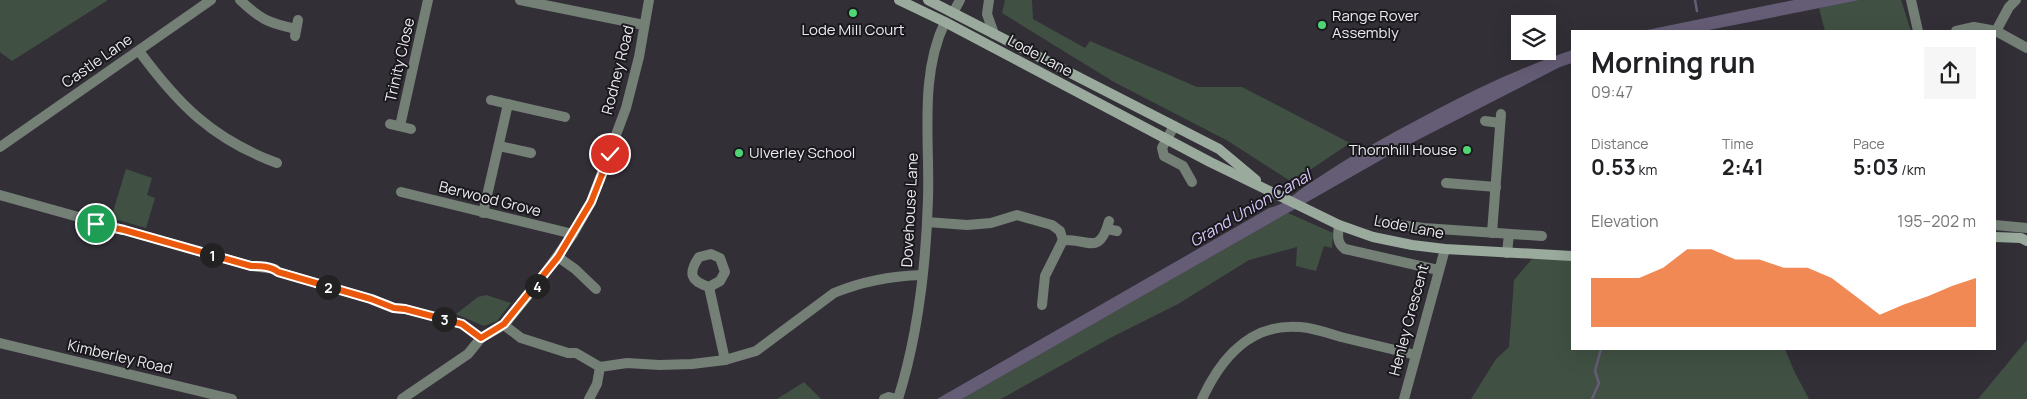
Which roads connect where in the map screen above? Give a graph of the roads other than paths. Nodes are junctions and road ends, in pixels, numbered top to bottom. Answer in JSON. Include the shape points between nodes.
{"nodes":[{"id":1,"x":211,"y":0,"type":"edge"},
{"id":2,"x":240,"y":0,"type":"edge"},
{"id":3,"x":428,"y":0,"type":"edge"},
{"id":4,"x":520,"y":0,"type":"edge"},
{"id":5,"x":649,"y":0,"type":"edge"},
{"id":6,"x":899,"y":0,"type":"edge"},
{"id":7,"x":928,"y":0,"type":"edge"},
{"id":8,"x":960,"y":0,"type":"edge"},
{"id":9,"x":988,"y":0,"type":"edge"},
{"id":10,"x":1911,"y":0,"type":"edge"},
{"id":11,"x":2016,"y":0,"type":"edge"},
{"id":12,"x":953,"y":14,"type":"junction"},
{"id":13,"x":945,"y":22,"type":"junction"},
{"id":14,"x":644,"y":25,"type":"junction"},
{"id":15,"x":296,"y":28,"type":"dead end"},
{"id":16,"x":1918,"y":30,"type":"edge"},
{"id":17,"x":1960,"y":30,"type":"edge"},
{"id":18,"x":1990,"y":30,"type":"edge"},
{"id":19,"x":1996,"y":31,"type":"edge"},
{"id":20,"x":994,"y":34,"type":"junction"},
{"id":21,"x":2027,"y":48,"type":"edge"},
{"id":22,"x":139,"y":50,"type":"junction"},
{"id":23,"x":491,"y":100,"type":"dead end"},
{"id":24,"x":508,"y":104,"type":"junction"},
{"id":25,"x":565,"y":117,"type":"dead end"},
{"id":26,"x":1484,"y":121,"type":"dead end"},
{"id":27,"x":1174,"y":126,"type":"junction"},
{"id":28,"x":411,"y":129,"type":"dead end"},
{"id":29,"x":1167,"y":138,"type":"junction"},
{"id":30,"x":499,"y":146,"type":"junction"},
{"id":31,"x":0,"y":147,"type":"edge"},
{"id":32,"x":531,"y":153,"type":"dead end"},
{"id":33,"x":276,"y":162,"type":"dead end"},
{"id":34,"x":1192,"y":182,"type":"dead end"},
{"id":35,"x":1446,"y":183,"type":"dead end"},
{"id":36,"x":1496,"y":186,"type":"junction"},
{"id":37,"x":1266,"y":188,"type":"junction"},
{"id":38,"x":401,"y":192,"type":"dead end"},
{"id":39,"x":0,"y":195,"type":"edge"},
{"id":40,"x":483,"y":213,"type":"junction"},
{"id":41,"x":927,"y":222,"type":"junction"},
{"id":42,"x":1383,"y":223,"type":"dead end"},
{"id":43,"x":1339,"y":225,"type":"junction"},
{"id":44,"x":1996,"y":225,"type":"edge"},
{"id":45,"x":1111,"y":227,"type":"dead end"},
{"id":46,"x":2027,"y":228,"type":"edge"},
{"id":47,"x":1476,"y":232,"type":"junction"},
{"id":48,"x":1492,"y":233,"type":"junction"},
{"id":49,"x":573,"y":234,"type":"junction"},
{"id":50,"x":1509,"y":234,"type":"junction"},
{"id":51,"x":1542,"y":236,"type":"dead end"},
{"id":52,"x":1996,"y":237,"type":"edge"},
{"id":53,"x":1063,"y":240,"type":"junction"},
{"id":54,"x":2027,"y":241,"type":"edge"},
{"id":55,"x":1445,"y":249,"type":"junction"},
{"id":56,"x":1474,"y":251,"type":"junction"},
{"id":57,"x":1507,"y":253,"type":"junction"},
{"id":58,"x":1571,"y":256,"type":"edge"},
{"id":59,"x":558,"y":257,"type":"junction"},
{"id":60,"x":1438,"y":270,"type":"junction"},
{"id":61,"x":922,"y":275,"type":"junction"},
{"id":62,"x":709,"y":287,"type":"dead end"},
{"id":63,"x":596,"y":289,"type":"dead end"},
{"id":64,"x":1043,"y":293,"type":"junction"},
{"id":65,"x":1055,"y":294,"type":"dead end"},
{"id":66,"x":1042,"y":305,"type":"dead end"},
{"id":67,"x":504,"y":324,"type":"junction"},
{"id":68,"x":481,"y":338,"type":"junction"},
{"id":69,"x":0,"y":343,"type":"edge"},
{"id":70,"x":1416,"y":355,"type":"junction"},
{"id":71,"x":725,"y":360,"type":"junction"},
{"id":72,"x":600,"y":367,"type":"junction"},
{"id":73,"x":232,"y":399,"type":"edge"},
{"id":74,"x":402,"y":399,"type":"edge"},
{"id":75,"x":589,"y":399,"type":"edge"},
{"id":76,"x":884,"y":399,"type":"edge"},
{"id":77,"x":897,"y":399,"type":"edge"},
{"id":78,"x":1202,"y":399,"type":"edge"},
{"id":79,"x":1404,"y":399,"type":"edge"}],
"edges":[{"from":1,"to":22,"type":"street","name":"Castle Lane"},
{"from":2,"to":15,"type":"street","via":[[270,23]]},
{"from":3,"to":28,"type":"street","name":"Trinity Close","via":[[395,125]]},
{"from":4,"to":14,"type":"street"},
{"from":5,"to":14,"type":"street","name":"Rodney Road"},
{"from":6,"to":13,"type":"main road","name":"Lode Lane"},
{"from":7,"to":12,"type":"main road","name":"Lode Lane"},
{"from":8,"to":12,"type":"street"},
{"from":9,"to":20,"type":"street","via":[[987,14]]},
{"from":10,"to":16,"type":"street"},
{"from":11,"to":19,"type":"street","via":[[2009,6]]},
{"from":12,"to":13,"type":"main road"},
{"from":12,"to":20,"type":"main road","name":"Lode Lane"},
{"from":13,"to":29,"type":"main road","name":"Lode Lane"},
{"from":13,"to":41,"type":"street","name":"Dovehouse Lane","via":[[930,69]]},
{"from":14,"to":49,"type":"street","name":"Rodney Road","via":[[620,125],[591,202]]},
{"from":17,"to":18,"type":"street","via":[[1974,27]]},
{"from":19,"to":21,"type":"street"},
{"from":20,"to":27,"type":"main road","name":"Lode Lane"},
{"from":22,"to":31,"type":"street","name":"Castle Lane"},
{"from":22,"to":33,"type":"street","via":[[185,108],[208,127],[246,150]]},
{"from":23,"to":24,"type":"street"},
{"from":24,"to":25,"type":"street"},
{"from":24,"to":30,"type":"street"},
{"from":26,"to":36,"type":"street","via":[[1501,118]]},
{"from":27,"to":29,"type":"street"},
{"from":27,"to":37,"type":"main road","name":"Lode Lane","via":[[1220,149]]},
{"from":29,"to":34,"type":"street","via":[[1162,148],[1164,156],[1183,166]]},
{"from":29,"to":37,"type":"main road","name":"Lode Lane"},
{"from":30,"to":32,"type":"street"},
{"from":30,"to":40,"type":"street"},
{"from":35,"to":36,"type":"street"},
{"from":36,"to":48,"type":"street"},
{"from":37,"to":43,"type":"main road","name":"Lode Lane"},
{"from":38,"to":40,"type":"street","name":"Berwood Grove"},
{"from":39,"to":68,"type":"street","via":[[96,224],[275,270],[394,308],[462,324]]},
{"from":40,"to":49,"type":"street","name":"Berwood Grove"},
{"from":41,"to":53,"type":"street","via":[[968,225],[991,223],[1017,215],[1052,225]]},
{"from":41,"to":61,"type":"street","name":"Dovehouse Lane"},
{"from":42,"to":47,"type":"street","name":"Lode Lane"},
{"from":43,"to":55,"type":"main road","name":"Lode Lane","via":[[1373,237]]},
{"from":43,"to":60,"type":"street","via":[[1338,240],[1345,249]]},
{"from":44,"to":46,"type":"street"},
{"from":45,"to":53,"type":"street","via":[[1098,243]]},
{"from":47,"to":48,"type":"street","name":"Lode Lane"},
{"from":47,"to":56,"type":"street"},
{"from":48,"to":50,"type":"street","name":"Lode Lane"},
{"from":49,"to":59,"type":"street","name":"Rodney Road"},
{"from":50,"to":51,"type":"street","name":"Lode Lane"},
{"from":50,"to":57,"type":"street"},
{"from":52,"to":54,"type":"main road"},
{"from":53,"to":64,"type":"street","via":[[1045,276]]},
{"from":55,"to":56,"type":"main road","name":"Lode Lane"},
{"from":55,"to":60,"type":"street","name":"Henley Crescent"},
{"from":56,"to":57,"type":"main road","name":"Lode Lane"},
{"from":57,"to":58,"type":"main road","name":"Lode Lane"},
{"from":59,"to":63,"type":"street"},
{"from":59,"to":67,"type":"street","name":"Rodney Road"},
{"from":60,"to":70,"type":"street","name":"Henley Crescent"},
{"from":61,"to":71,"type":"street","via":[[880,278],[834,293],[756,351]]},
{"from":61,"to":77,"type":"street","name":"Dovehouse Lane","via":[[912,348]]},
{"from":62,"to":71,"type":"street"},
{"from":64,"to":65,"type":"street"},
{"from":64,"to":66,"type":"street"},
{"from":67,"to":68,"type":"street","name":"Rodney Road"},
{"from":67,"to":72,"type":"street","via":[[521,338],[576,353]]},
{"from":68,"to":74,"type":"street","name":"Rodney Road","via":[[468,354]]},
{"from":69,"to":73,"type":"street","name":"Kimberley Road"},
{"from":70,"to":78,"type":"street","via":[[1301,327],[1281,327],[1260,333],[1236,348],[1224,360]]},
{"from":70,"to":79,"type":"street","name":"Henley Crescent"},
{"from":71,"to":72,"type":"street","via":[[659,365],[616,363]]},
{"from":72,"to":75,"type":"street","via":[[597,384]]},
{"from":76,"to":77,"type":"street","name":"Dovehouse Lane"}]}
